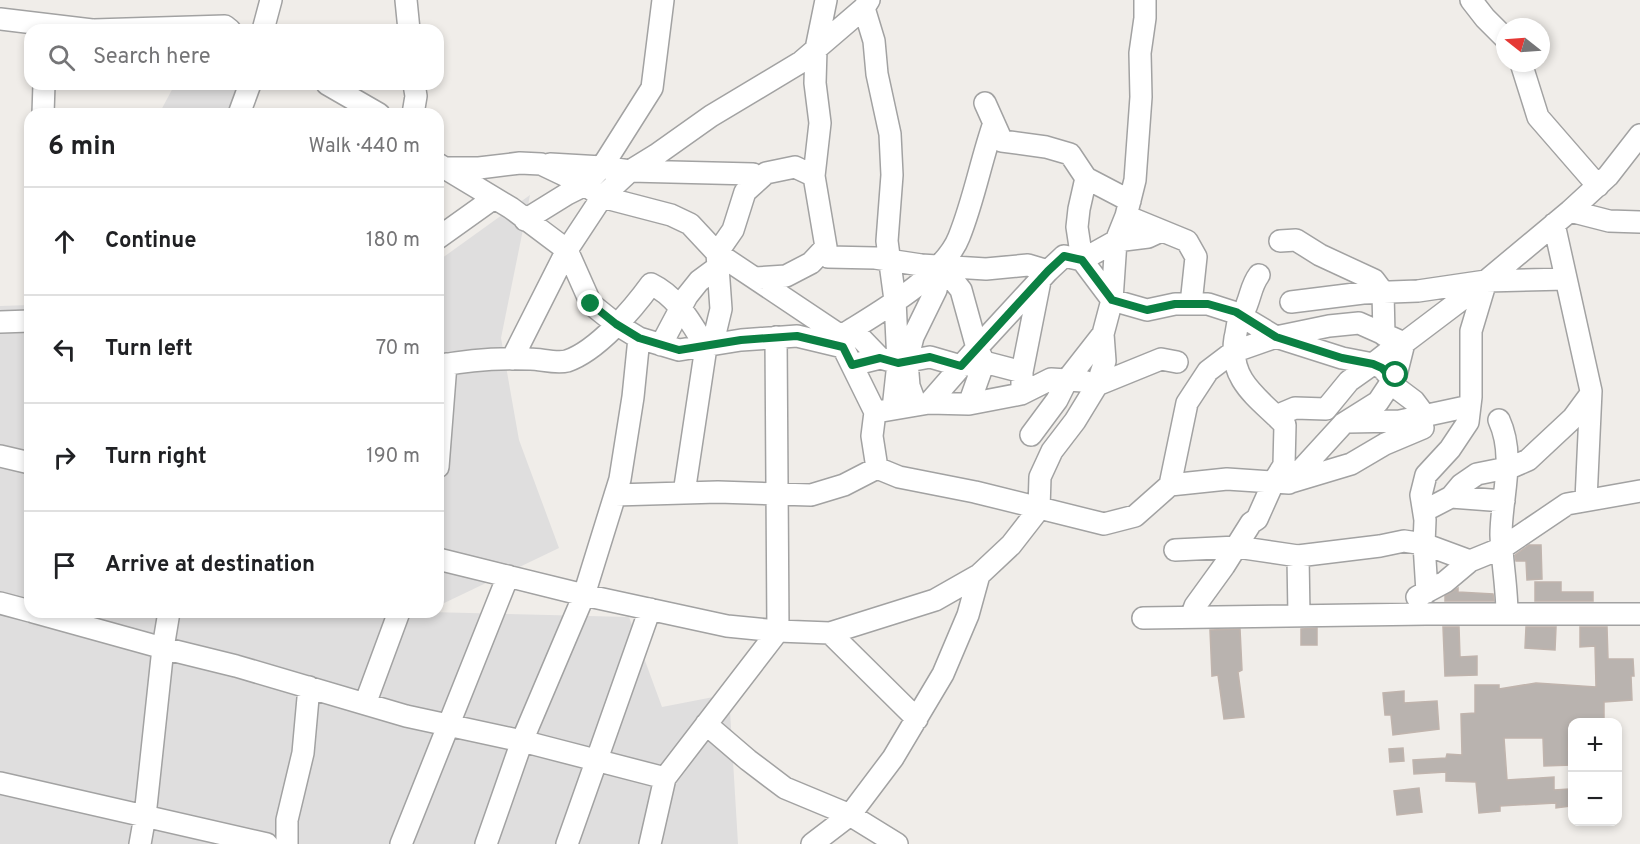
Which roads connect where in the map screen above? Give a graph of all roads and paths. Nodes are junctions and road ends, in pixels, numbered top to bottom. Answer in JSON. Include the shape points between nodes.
{"nodes":[{"id":1,"x":271,"y":0,"type":"edge"},
{"id":2,"x":406,"y":0,"type":"edge"},
{"id":3,"x":663,"y":0,"type":"edge"},
{"id":4,"x":826,"y":0,"type":"edge"},
{"id":5,"x":1145,"y":0,"type":"edge"},
{"id":6,"x":1471,"y":0,"type":"edge"},
{"id":7,"x":866,"y":4,"type":"edge"},
{"id":8,"x":0,"y":19,"type":"edge"},
{"id":9,"x":26,"y":24,"type":"edge"},
{"id":10,"x":265,"y":24,"type":"edge"},
{"id":11,"x":408,"y":24,"type":"edge"},
{"id":12,"x":1496,"y":29,"type":"edge"},
{"id":13,"x":816,"y":49,"type":"junction"},
{"id":14,"x":1524,"y":72,"type":"edge"},
{"id":15,"x":44,"y":90,"type":"edge"},
{"id":16,"x":248,"y":90,"type":"edge"},
{"id":17,"x":337,"y":90,"type":"edge"},
{"id":18,"x":415,"y":90,"type":"edge"},
{"id":19,"x":985,"y":103,"type":"dead end"},
{"id":20,"x":43,"y":108,"type":"edge"},
{"id":21,"x":241,"y":108,"type":"edge"},
{"id":22,"x":369,"y":108,"type":"edge"},
{"id":23,"x":414,"y":108,"type":"edge"},
{"id":24,"x":994,"y":123,"type":"junction"},
{"id":25,"x":1640,"y":135,"type":"edge"},
{"id":26,"x":541,"y":164,"type":"junction"},
{"id":27,"x":444,"y":166,"type":"edge"},
{"id":28,"x":602,"y":167,"type":"junction"},
{"id":29,"x":444,"y":168,"type":"edge"},
{"id":30,"x":630,"y":171,"type":"junction"},
{"id":31,"x":753,"y":174,"type":"dead end"},
{"id":32,"x":814,"y":176,"type":"junction"},
{"id":33,"x":1086,"y":178,"type":"junction"},
{"id":34,"x":1598,"y":186,"type":"junction"},
{"id":35,"x":593,"y":191,"type":"junction"},
{"id":36,"x":494,"y":198,"type":"junction"},
{"id":37,"x":1128,"y":208,"type":"junction"},
{"id":38,"x":1562,"y":218,"type":"junction"},
{"id":39,"x":525,"y":220,"type":"junction"},
{"id":40,"x":1640,"y":222,"type":"edge"},
{"id":41,"x":1161,"y":231,"type":"junction"},
{"id":42,"x":444,"y":234,"type":"edge"},
{"id":43,"x":1116,"y":241,"type":"junction"},
{"id":44,"x":1280,"y":242,"type":"dead end"},
{"id":45,"x":567,"y":250,"type":"junction"},
{"id":46,"x":828,"y":257,"type":"dead end"},
{"id":47,"x":718,"y":260,"type":"junction"},
{"id":48,"x":1082,"y":260,"type":"junction"},
{"id":49,"x":891,"y":262,"type":"junction"},
{"id":50,"x":941,"y":265,"type":"junction"},
{"id":51,"x":1259,"y":275,"type":"dead end"},
{"id":52,"x":1044,"y":276,"type":"junction"},
{"id":53,"x":755,"y":278,"type":"junction"},
{"id":54,"x":1566,"y":279,"type":"junction"},
{"id":55,"x":1486,"y":281,"type":"junction"},
{"id":56,"x":1383,"y":292,"type":"junction"},
{"id":57,"x":895,"y":300,"type":"junction"},
{"id":58,"x":1112,"y":300,"type":"junction"},
{"id":59,"x":1191,"y":304,"type":"junction"},
{"id":60,"x":682,"y":308,"type":"junction"},
{"id":61,"x":1240,"y":315,"type":"junction"},
{"id":62,"x":24,"y":321,"type":"edge"},
{"id":63,"x":0,"y":322,"type":"edge"},
{"id":64,"x":616,"y":324,"type":"junction"},
{"id":65,"x":852,"y":329,"type":"junction"},
{"id":66,"x":1103,"y":334,"type":"junction"},
{"id":67,"x":1283,"y":336,"type":"junction"},
{"id":68,"x":776,"y":337,"type":"junction"},
{"id":69,"x":639,"y":338,"type":"junction"},
{"id":70,"x":711,"y":340,"type":"junction"},
{"id":71,"x":661,"y":345,"type":"junction"},
{"id":72,"x":1387,"y":349,"type":"junction"},
{"id":73,"x":1233,"y":352,"type":"junction"},
{"id":74,"x":980,"y":355,"type":"junction"},
{"id":75,"x":512,"y":359,"type":"junction"},
{"id":76,"x":1177,"y":362,"type":"dead end"},
{"id":77,"x":898,"y":364,"type":"junction"},
{"id":78,"x":444,"y":365,"type":"edge"},
{"id":79,"x":852,"y":365,"type":"junction"},
{"id":80,"x":961,"y":366,"type":"junction"},
{"id":81,"x":1023,"y":372,"type":"junction"},
{"id":82,"x":1067,"y":380,"type":"junction"},
{"id":83,"x":1393,"y":380,"type":"junction"},
{"id":84,"x":1097,"y":385,"type":"junction"},
{"id":85,"x":1021,"y":394,"type":"junction"},
{"id":86,"x":1590,"y":395,"type":"junction"},
{"id":87,"x":928,"y":400,"type":"junction"},
{"id":88,"x":969,"y":404,"type":"junction"},
{"id":89,"x":1470,"y":406,"type":"junction"},
{"id":90,"x":1326,"y":409,"type":"junction"},
{"id":91,"x":884,"y":410,"type":"junction"},
{"id":92,"x":1276,"y":416,"type":"junction"},
{"id":93,"x":1420,"y":418,"type":"junction"},
{"id":94,"x":1499,"y":420,"type":"dead end"},
{"id":95,"x":1347,"y":422,"type":"junction"},
{"id":96,"x":1031,"y":435,"type":"dead end"},
{"id":97,"x":0,"y":456,"type":"edge"},
{"id":98,"x":24,"y":462,"type":"edge"},
{"id":99,"x":877,"y":468,"type":"junction"},
{"id":100,"x":1508,"y":469,"type":"junction"},
{"id":101,"x":1281,"y":482,"type":"junction"},
{"id":102,"x":1170,"y":485,"type":"junction"},
{"id":103,"x":1640,"y":491,"type":"edge"},
{"id":104,"x":684,"y":493,"type":"junction"},
{"id":105,"x":779,"y":494,"type":"junction"},
{"id":106,"x":615,"y":495,"type":"junction"},
{"id":107,"x":1451,"y":497,"type":"junction"},
{"id":108,"x":1586,"y":500,"type":"junction"},
{"id":109,"x":1504,"y":501,"type":"junction"},
{"id":110,"x":1039,"y":509,"type":"junction"},
{"id":111,"x":1424,"y":511,"type":"junction"},
{"id":112,"x":1424,"y":544,"type":"junction"},
{"id":113,"x":1237,"y":547,"type":"junction"},
{"id":114,"x":1502,"y":548,"type":"junction"},
{"id":115,"x":1174,"y":550,"type":"dead end"},
{"id":116,"x":1298,"y":556,"type":"junction"},
{"id":117,"x":444,"y":560,"type":"edge"},
{"id":118,"x":1470,"y":561,"type":"junction"},
{"id":119,"x":978,"y":575,"type":"junction"},
{"id":120,"x":508,"y":576,"type":"junction"},
{"id":121,"x":1427,"y":592,"type":"junction"},
{"id":122,"x":584,"y":595,"type":"junction"},
{"id":123,"x":0,"y":603,"type":"edge"},
{"id":124,"x":650,"y":609,"type":"junction"},
{"id":125,"x":24,"y":610,"type":"edge"},
{"id":126,"x":1507,"y":614,"type":"junction"},
{"id":127,"x":1640,"y":614,"type":"edge"},
{"id":128,"x":1385,"y":615,"type":"junction"},
{"id":129,"x":1299,"y":616,"type":"junction"},
{"id":130,"x":1191,"y":617,"type":"junction"},
{"id":131,"x":54,"y":618,"type":"edge"},
{"id":132,"x":168,"y":618,"type":"edge"},
{"id":133,"x":397,"y":618,"type":"edge"},
{"id":134,"x":1143,"y":618,"type":"dead end"},
{"id":135,"x":778,"y":631,"type":"junction"},
{"id":136,"x":831,"y":633,"type":"junction"},
{"id":137,"x":163,"y":648,"type":"junction"},
{"id":138,"x":309,"y":687,"type":"junction"},
{"id":139,"x":365,"y":704,"type":"junction"},
{"id":140,"x":917,"y":719,"type":"junction"},
{"id":141,"x":706,"y":724,"type":"junction"},
{"id":142,"x":448,"y":725,"type":"junction"},
{"id":143,"x":522,"y":741,"type":"junction"},
{"id":144,"x":597,"y":760,"type":"junction"},
{"id":145,"x":665,"y":778,"type":"junction"},
{"id":146,"x":0,"y":783,"type":"edge"},
{"id":147,"x":850,"y":815,"type":"junction"},
{"id":148,"x":145,"y":816,"type":"junction"},
{"id":149,"x":140,"y":844,"type":"edge"},
{"id":150,"x":267,"y":844,"type":"edge"},
{"id":151,"x":287,"y":844,"type":"edge"},
{"id":152,"x":401,"y":844,"type":"edge"},
{"id":153,"x":486,"y":844,"type":"edge"},
{"id":154,"x":567,"y":844,"type":"edge"},
{"id":155,"x":650,"y":844,"type":"edge"},
{"id":156,"x":812,"y":844,"type":"edge"},
{"id":157,"x":897,"y":844,"type":"edge"}],
"edges":[{"from":1,"to":10,"type":"street"},
{"from":2,"to":11,"type":"street"},
{"from":3,"to":28,"type":"street","via":[[652,88]]},
{"from":4,"to":13,"type":"street"},
{"from":5,"to":37,"type":"street","via":[[1139,135]]},
{"from":6,"to":12,"type":"street"},
{"from":7,"to":13,"type":"street"},
{"from":7,"to":49,"type":"street","via":[[890,134],[892,175],[887,241]]},
{"from":8,"to":9,"type":"street"},
{"from":13,"to":30,"type":"street"},
{"from":13,"to":32,"type":"street","via":[[820,123]]},
{"from":14,"to":34,"type":"street","via":[[1538,117]]},
{"from":15,"to":20,"type":"street"},
{"from":16,"to":21,"type":"street"},
{"from":17,"to":22,"type":"street"},
{"from":18,"to":23,"type":"street"},
{"from":19,"to":24,"type":"street"},
{"from":24,"to":33,"type":"street","via":[[1002,141],[1070,154]]},
{"from":24,"to":50,"type":"street","via":[[958,239]]},
{"from":25,"to":34,"type":"street"},
{"from":26,"to":27,"type":"street"},
{"from":26,"to":28,"type":"street"},
{"from":26,"to":35,"type":"street"},
{"from":28,"to":30,"type":"street"},
{"from":28,"to":35,"type":"street"},
{"from":29,"to":36,"type":"street"},
{"from":30,"to":31,"type":"street"},
{"from":30,"to":35,"type":"street"},
{"from":32,"to":47,"type":"street","via":[[795,167],[766,173],[745,192]]},
{"from":32,"to":53,"type":"street","via":[[826,247],[811,263],[786,276]]},
{"from":33,"to":37,"type":"street"},
{"from":33,"to":48,"type":"street","via":[[1077,228]]},
{"from":34,"to":38,"type":"street"},
{"from":35,"to":39,"type":"street","via":[[567,194]]},
{"from":35,"to":45,"type":"street"},
{"from":35,"to":47,"type":"street","via":[[690,224]]},
{"from":36,"to":39,"type":"street"},
{"from":36,"to":42,"type":"street"},
{"from":37,"to":41,"type":"street"},
{"from":37,"to":43,"type":"street"},
{"from":38,"to":40,"type":"street"},
{"from":38,"to":54,"type":"street"},
{"from":38,"to":55,"type":"street"},
{"from":39,"to":45,"type":"street"},
{"from":41,"to":43,"type":"street","via":[[1148,237]]},
{"from":41,"to":59,"type":"street","via":[[1186,240],[1196,257]]},
{"from":43,"to":48,"type":"street"},
{"from":43,"to":58,"type":"street"},
{"from":44,"to":56,"type":"street","via":[[1296,240],[1374,279]]},
{"from":45,"to":64,"type":"street","via":[[591,304]]},
{"from":45,"to":75,"type":"street"},
{"from":46,"to":49,"type":"street"},
{"from":47,"to":53,"type":"street"},
{"from":47,"to":60,"type":"street","via":[[687,296]]},
{"from":47,"to":70,"type":"street","via":[[721,309]]},
{"from":48,"to":52,"type":"street","via":[[1064,256]]},
{"from":48,"to":58,"type":"street"},
{"from":49,"to":50,"type":"street"},
{"from":49,"to":57,"type":"street"},
{"from":50,"to":52,"type":"street","via":[[986,269],[1028,265]]},
{"from":50,"to":57,"type":"street"},
{"from":50,"to":74,"type":"street","via":[[960,290]]},
{"from":50,"to":77,"type":"street","via":[[936,290]]},
{"from":51,"to":61,"type":"street"},
{"from":52,"to":74,"type":"street"},
{"from":52,"to":81,"type":"street"},
{"from":53,"to":65,"type":"street","via":[[841,336]]},
{"from":54,"to":55,"type":"street"},
{"from":54,"to":86,"type":"street"},
{"from":55,"to":56,"type":"street"},
{"from":55,"to":72,"type":"street"},
{"from":55,"to":89,"type":"street","via":[[1471,331]]},
{"from":56,"to":67,"type":"street","via":[[1289,297]]},
{"from":56,"to":72,"type":"street"},
{"from":57,"to":65,"type":"street"},
{"from":57,"to":77,"type":"street"},
{"from":58,"to":59,"type":"street","via":[[1147,310]]},
{"from":58,"to":66,"type":"street"},
{"from":59,"to":61,"type":"street","via":[[1208,304]]},
{"from":60,"to":64,"type":"street","via":[[651,284]]},
{"from":60,"to":70,"type":"street"},
{"from":60,"to":71,"type":"street"},
{"from":61,"to":67,"type":"street"},
{"from":61,"to":73,"type":"street"},
{"from":62,"to":63,"type":"street"},
{"from":64,"to":69,"type":"street"},
{"from":64,"to":75,"type":"street","via":[[589,350],[565,362]]},
{"from":65,"to":77,"type":"street"},
{"from":66,"to":82,"type":"street"},
{"from":66,"to":84,"type":"street","via":[[1105,361]]},
{"from":67,"to":72,"type":"street","via":[[1342,358]]},
{"from":67,"to":72,"type":"street","via":[[1359,323]]},
{"from":67,"to":73,"type":"street"},
{"from":68,"to":70,"type":"street"},
{"from":68,"to":79,"type":"street","via":[[797,336],[843,347]]},
{"from":68,"to":105,"type":"street"},
{"from":69,"to":71,"type":"street"},
{"from":69,"to":106,"type":"street"},
{"from":70,"to":71,"type":"street","via":[[679,350]]},
{"from":70,"to":104,"type":"street"},
{"from":72,"to":83,"type":"street","via":[[1396,375]]},
{"from":72,"to":83,"type":"street","via":[[1382,368]]},
{"from":72,"to":90,"type":"street","via":[[1349,381]]},
{"from":73,"to":92,"type":"street","via":[[1241,379],[1251,394]]},
{"from":73,"to":102,"type":"street","via":[[1208,371],[1187,403]]},
{"from":74,"to":80,"type":"street"},
{"from":74,"to":81,"type":"street"},
{"from":74,"to":88,"type":"street"},
{"from":75,"to":78,"type":"street"},
{"from":76,"to":84,"type":"street","via":[[1161,359]]},
{"from":77,"to":79,"type":"street"},
{"from":77,"to":80,"type":"street","via":[[930,357]]},
{"from":77,"to":87,"type":"street"},
{"from":77,"to":91,"type":"street"},
{"from":79,"to":91,"type":"street"},
{"from":80,"to":87,"type":"street"},
{"from":81,"to":85,"type":"street"},
{"from":82,"to":84,"type":"street"},
{"from":82,"to":85,"type":"street","via":[[1051,379]]},
{"from":82,"to":96,"type":"street"},
{"from":83,"to":93,"type":"street","via":[[1423,413]]},
{"from":83,"to":95,"type":"street","via":[[1378,402]]},
{"from":84,"to":110,"type":"street","via":[[1052,451],[1040,477]]},
{"from":85,"to":88,"type":"street"},
{"from":86,"to":100,"type":"street","via":[[1573,418],[1528,460]]},
{"from":86,"to":108,"type":"street"},
{"from":87,"to":88,"type":"street"},
{"from":87,"to":91,"type":"street"},
{"from":89,"to":93,"type":"street"},
{"from":89,"to":111,"type":"street","via":[[1468,422],[1426,475],[1421,495]]},
{"from":90,"to":92,"type":"street","via":[[1295,408]]},
{"from":90,"to":95,"type":"street","via":[[1334,419]]},
{"from":91,"to":99,"type":"street","via":[[872,436]]},
{"from":92,"to":101,"type":"street","via":[[1285,425]]},
{"from":93,"to":95,"type":"street"},
{"from":93,"to":101,"type":"street","via":[[1423,428],[1351,464]]},
{"from":94,"to":100,"type":"street","via":[[1506,434]]},
{"from":95,"to":101,"type":"street"},
{"from":97,"to":98,"type":"street"},
{"from":99,"to":105,"type":"street","via":[[844,486],[811,495]]},
{"from":99,"to":110,"type":"street","via":[[899,477]]},
{"from":100,"to":107,"type":"street","via":[[1477,474]]},
{"from":100,"to":109,"type":"street"},
{"from":101,"to":102,"type":"street","via":[[1227,479]]},
{"from":101,"to":113,"type":"street"},
{"from":102,"to":110,"type":"street","via":[[1135,516],[1104,524]]},
{"from":103,"to":108,"type":"street"},
{"from":104,"to":105,"type":"street"},
{"from":104,"to":106,"type":"street"},
{"from":105,"to":135,"type":"street"},
{"from":106,"to":122,"type":"street"},
{"from":107,"to":109,"type":"street"},
{"from":107,"to":111,"type":"street"},
{"from":108,"to":114,"type":"street","via":[[1567,504]]},
{"from":109,"to":114,"type":"street"},
{"from":110,"to":119,"type":"street","via":[[1011,545]]},
{"from":111,"to":112,"type":"street"},
{"from":112,"to":116,"type":"street","via":[[1404,540]]},
{"from":112,"to":118,"type":"street"},
{"from":112,"to":121,"type":"street"},
{"from":113,"to":115,"type":"street"},
{"from":113,"to":116,"type":"street"},
{"from":113,"to":130,"type":"street"},
{"from":114,"to":118,"type":"street"},
{"from":114,"to":126,"type":"street"},
{"from":116,"to":129,"type":"street"},
{"from":117,"to":120,"type":"street"},
{"from":118,"to":121,"type":"street"},
{"from":119,"to":136,"type":"street","via":[[935,600]]},
{"from":119,"to":140,"type":"street","via":[[969,615],[943,674]]},
{"from":120,"to":122,"type":"street"},
{"from":120,"to":142,"type":"street"},
{"from":121,"to":128,"type":"street"},
{"from":122,"to":124,"type":"street"},
{"from":122,"to":143,"type":"street"},
{"from":123,"to":125,"type":"street"},
{"from":124,"to":135,"type":"street","via":[[727,626]]},
{"from":124,"to":144,"type":"street"},
{"from":126,"to":127,"type":"street"},
{"from":126,"to":128,"type":"street"},
{"from":128,"to":129,"type":"street"},
{"from":129,"to":130,"type":"street"},
{"from":130,"to":134,"type":"street"},
{"from":131,"to":137,"type":"street"},
{"from":132,"to":137,"type":"street"},
{"from":133,"to":139,"type":"street"},
{"from":135,"to":136,"type":"street"},
{"from":135,"to":141,"type":"street"},
{"from":136,"to":140,"type":"street"},
{"from":137,"to":138,"type":"street"},
{"from":137,"to":148,"type":"street"},
{"from":138,"to":139,"type":"street"},
{"from":138,"to":151,"type":"street","via":[[303,753],[287,820]]},
{"from":139,"to":142,"type":"street"},
{"from":140,"to":147,"type":"street","via":[[894,758]]},
{"from":141,"to":145,"type":"street"},
{"from":141,"to":147,"type":"street","via":[[785,788]]},
{"from":142,"to":143,"type":"street"},
{"from":142,"to":152,"type":"street"},
{"from":143,"to":144,"type":"street"},
{"from":143,"to":153,"type":"street"},
{"from":144,"to":145,"type":"street"},
{"from":144,"to":154,"type":"street"},
{"from":145,"to":155,"type":"street"},
{"from":146,"to":148,"type":"street"},
{"from":147,"to":156,"type":"street"},
{"from":147,"to":157,"type":"street"},
{"from":148,"to":149,"type":"street"},
{"from":148,"to":150,"type":"street"}]}
